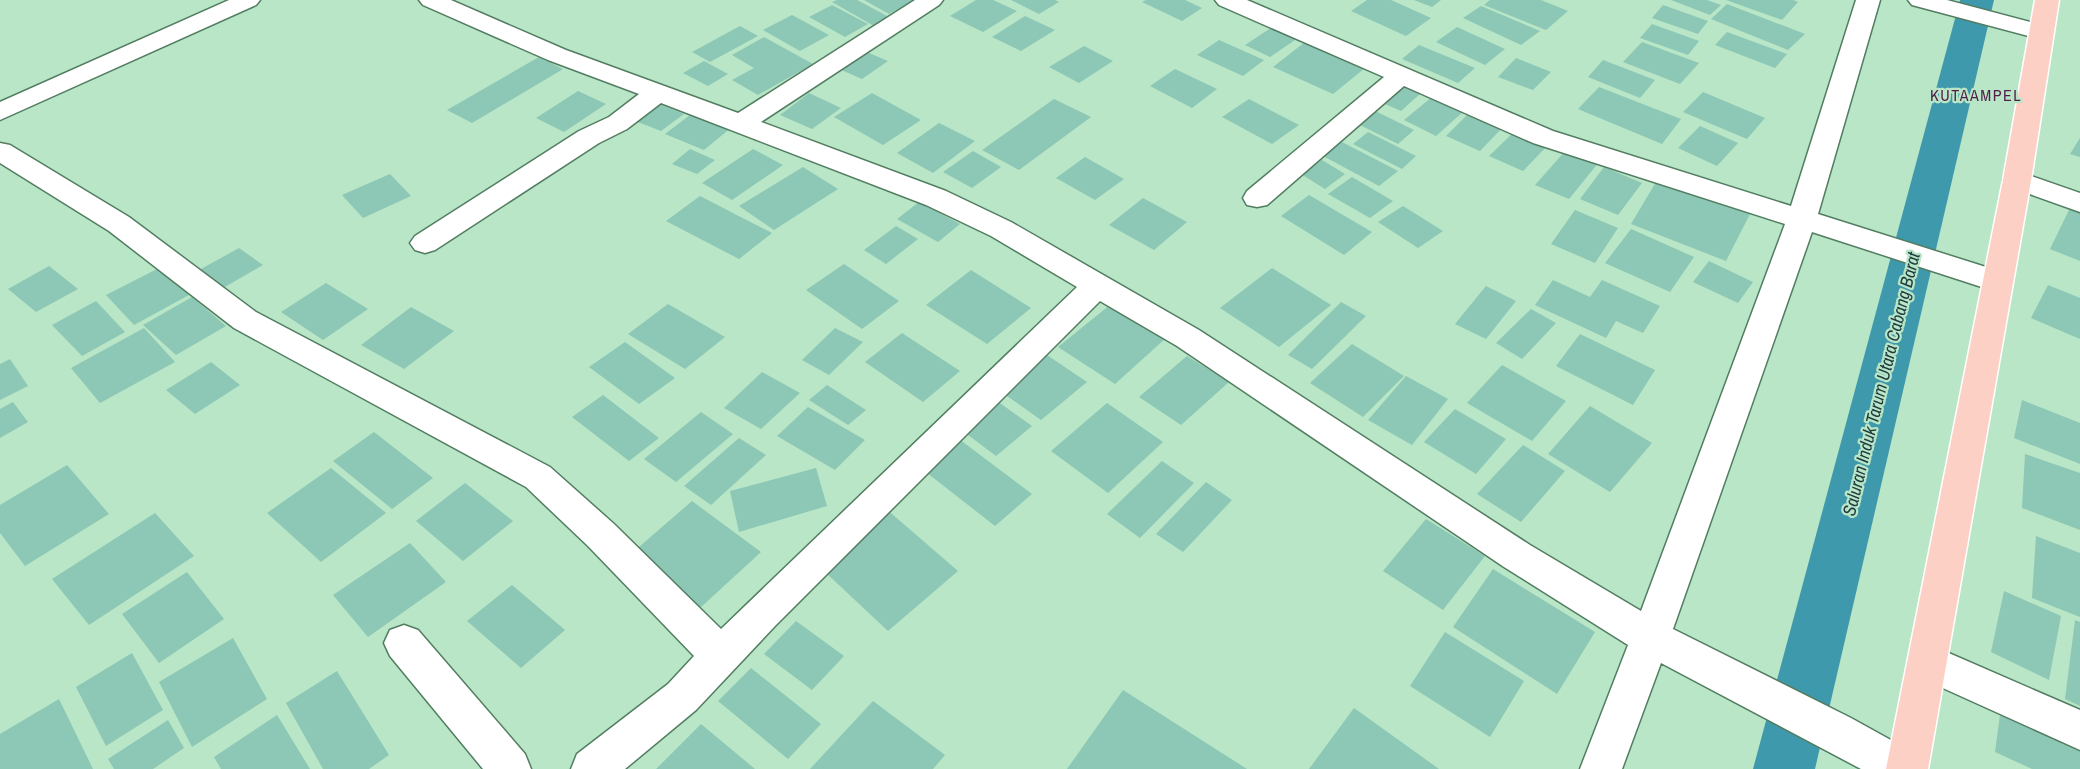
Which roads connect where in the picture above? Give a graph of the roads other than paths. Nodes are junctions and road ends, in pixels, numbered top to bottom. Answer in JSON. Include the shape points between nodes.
{"nodes":[{"id":1,"x":248,"y":0,"type":"edge"},
{"id":2,"x":431,"y":0,"type":"edge"},
{"id":3,"x":932,"y":0,"type":"edge"},
{"id":4,"x":1227,"y":0,"type":"edge"},
{"id":5,"x":1868,"y":0,"type":"edge"},
{"id":6,"x":1920,"y":0,"type":"edge"},
{"id":7,"x":2047,"y":0,"type":"edge"},
{"id":8,"x":2040,"y":33,"type":"junction"},
{"id":9,"x":1401,"y":76,"type":"junction"},
{"id":10,"x":657,"y":93,"type":"junction"},
{"id":11,"x":0,"y":112,"type":"edge"},
{"id":12,"x":740,"y":124,"type":"junction"},
{"id":13,"x":0,"y":151,"type":"edge"},
{"id":14,"x":2017,"y":180,"type":"junction"},
{"id":15,"x":1257,"y":198,"type":"dead end"},
{"id":16,"x":2080,"y":203,"type":"edge"},
{"id":17,"x":1815,"y":223,"type":"junction"},
{"id":18,"x":425,"y":243,"type":"dead end"},
{"id":19,"x":1997,"y":281,"type":"junction"},
{"id":20,"x":1098,"y":285,"type":"junction"},
{"id":21,"x":404,"y":643,"type":"dead end"},
{"id":22,"x":1666,"y":646,"type":"junction"},
{"id":23,"x":720,"y":656,"type":"junction"},
{"id":24,"x":1928,"y":662,"type":"junction"},
{"id":25,"x":2080,"y":730,"type":"edge"},
{"id":26,"x":510,"y":769,"type":"edge"},
{"id":27,"x":592,"y":769,"type":"edge"},
{"id":28,"x":1601,"y":769,"type":"edge"},
{"id":29,"x":1901,"y":769,"type":"edge"},
{"id":30,"x":1907,"y":769,"type":"edge"}],
"edges":[{"from":1,"to":11,"type":"street"},
{"from":2,"to":10,"type":"street"},
{"from":3,"to":12,"type":"street"},
{"from":4,"to":9,"type":"street"},
{"from":5,"to":17,"type":"street"},
{"from":6,"to":8,"type":"street"},
{"from":7,"to":8,"type":"main road"},
{"from":8,"to":14,"type":"main road"},
{"from":9,"to":15,"type":"street"},
{"from":9,"to":17,"type":"street","via":[[1543,137]]},
{"from":10,"to":12,"type":"street"},
{"from":10,"to":18,"type":"street","via":[[618,123],[589,137]]},
{"from":12,"to":20,"type":"street","via":[[936,198],[1001,229]]},
{"from":13,"to":23,"type":"street","via":[[119,224],[245,321],[538,477],[678,610]]},
{"from":14,"to":16,"type":"street"},
{"from":14,"to":19,"type":"main road"},
{"from":17,"to":19,"type":"street"},
{"from":17,"to":22,"type":"street"},
{"from":19,"to":24,"type":"main road"},
{"from":20,"to":22,"type":"street","via":[[1188,338],[1517,556]]},
{"from":20,"to":23,"type":"street"},
{"from":21,"to":26,"type":"street"},
{"from":22,"to":28,"type":"street"},
{"from":22,"to":29,"type":"street"},
{"from":23,"to":27,"type":"street","via":[[682,697]]},
{"from":24,"to":25,"type":"street"},
{"from":24,"to":30,"type":"main road"}]}
